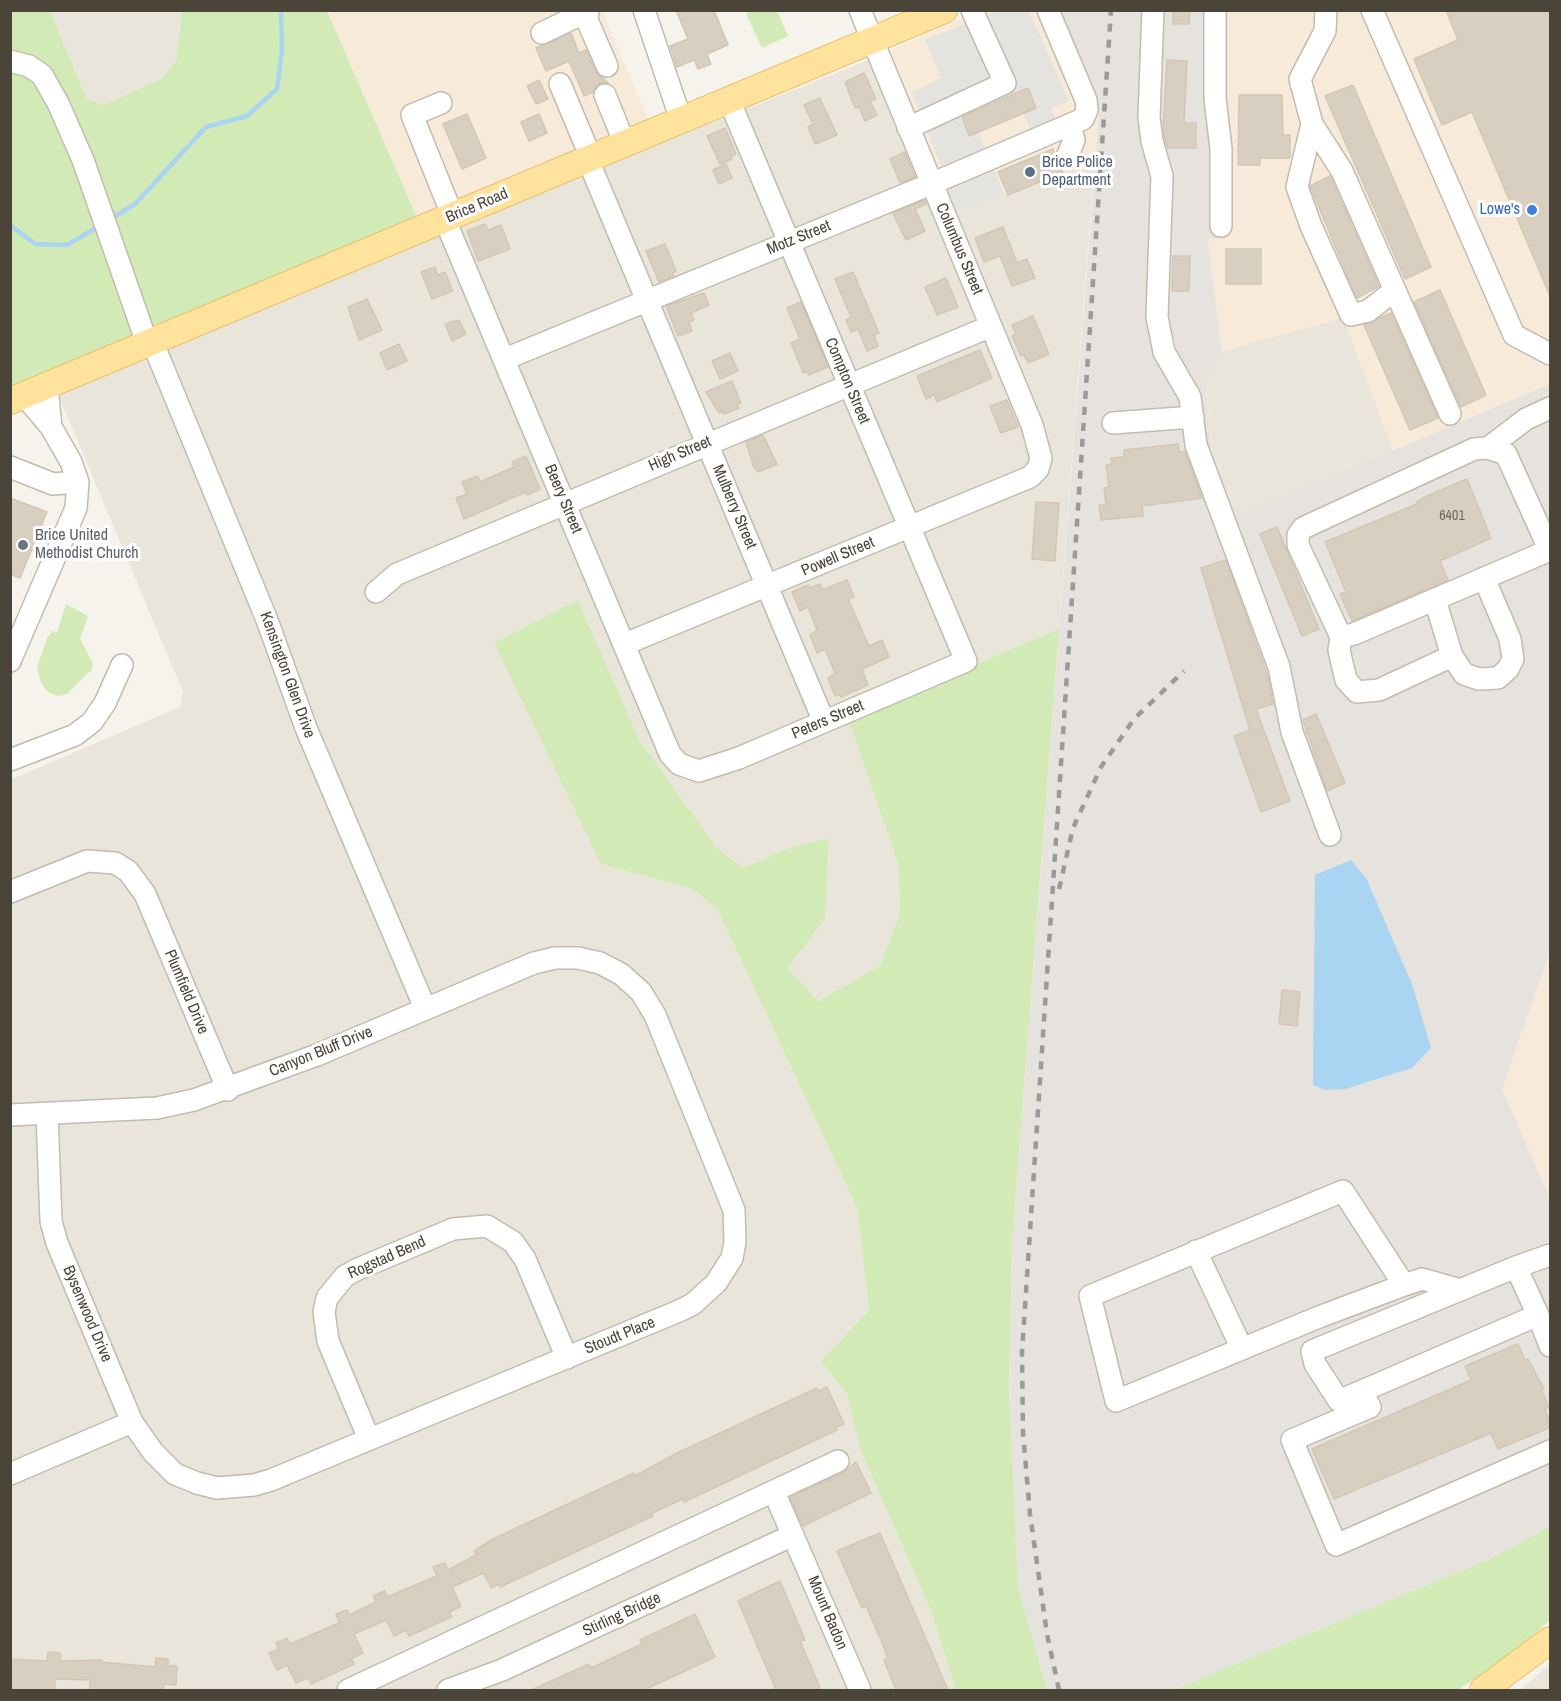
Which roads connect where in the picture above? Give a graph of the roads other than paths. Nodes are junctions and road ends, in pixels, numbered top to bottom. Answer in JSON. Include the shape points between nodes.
{"nodes":[{"id":1,"x":644,"y":10,"type":"edge"},
{"id":2,"x":860,"y":10,"type":"edge"},
{"id":3,"x":944,"y":10,"type":"edge"},
{"id":4,"x":972,"y":10,"type":"edge"},
{"id":5,"x":1048,"y":10,"type":"edge"},
{"id":6,"x":1153,"y":10,"type":"edge"},
{"id":7,"x":1215,"y":10,"type":"edge"},
{"id":8,"x":1326,"y":10,"type":"edge"},
{"id":9,"x":1372,"y":10,"type":"edge"},
{"id":10,"x":542,"y":33,"type":"dead end"},
{"id":11,"x":872,"y":40,"type":"junction"},
{"id":12,"x":10,"y":61,"type":"edge"},
{"id":13,"x":607,"y":66,"type":"dead end"},
{"id":14,"x":560,"y":84,"type":"dead end"},
{"id":15,"x":605,"y":95,"type":"dead end"},
{"id":16,"x":729,"y":100,"type":"junction"},
{"id":17,"x":441,"y":103,"type":"dead end"},
{"id":18,"x":681,"y":120,"type":"junction"},
{"id":19,"x":1312,"y":124,"type":"junction"},
{"id":20,"x":1070,"y":126,"type":"junction"},
{"id":21,"x":908,"y":128,"type":"junction"},
{"id":22,"x":625,"y":144,"type":"junction"},
{"id":23,"x":1067,"y":157,"type":"dead end"},
{"id":24,"x":589,"y":159,"type":"junction"},
{"id":25,"x":931,"y":184,"type":"junction"},
{"id":26,"x":449,"y":218,"type":"junction"},
{"id":27,"x":1221,"y":226,"type":"dead end"},
{"id":28,"x":789,"y":242,"type":"junction"},
{"id":29,"x":1395,"y":290,"type":"junction"},
{"id":30,"x":646,"y":300,"type":"junction"},
{"id":31,"x":989,"y":327,"type":"junction"},
{"id":32,"x":150,"y":342,"type":"junction"},
{"id":33,"x":1551,"y":354,"type":"edge"},
{"id":34,"x":505,"y":359,"type":"junction"},
{"id":35,"x":848,"y":384,"type":"junction"},
{"id":36,"x":27,"y":394,"type":"edge"},
{"id":37,"x":1551,"y":408,"type":"edge"},
{"id":38,"x":1450,"y":414,"type":"dead end"},
{"id":39,"x":1193,"y":417,"type":"junction"},
{"id":40,"x":1113,"y":423,"type":"dead end"},
{"id":41,"x":707,"y":442,"type":"junction"},
{"id":42,"x":1488,"y":448,"type":"junction"},
{"id":43,"x":1041,"y":459,"type":"joint"},
{"id":44,"x":10,"y":467,"type":"edge"},
{"id":45,"x":78,"y":482,"type":"junction"},
{"id":46,"x":564,"y":503,"type":"junction"},
{"id":47,"x":908,"y":528,"type":"junction"},
{"id":48,"x":1550,"y":551,"type":"edge"},
{"id":49,"x":1484,"y":578,"type":"junction"},
{"id":50,"x":767,"y":586,"type":"junction"},
{"id":51,"x":376,"y":591,"type":"dead end"},
{"id":52,"x":1435,"y":600,"type":"junction"},
{"id":53,"x":1341,"y":637,"type":"junction"},
{"id":54,"x":625,"y":644,"type":"junction"},
{"id":55,"x":1452,"y":656,"type":"junction"},
{"id":56,"x":10,"y":661,"type":"edge"},
{"id":57,"x":966,"y":661,"type":"joint"},
{"id":58,"x":122,"y":665,"type":"dead end"},
{"id":59,"x":824,"y":722,"type":"junction"},
{"id":60,"x":10,"y":760,"type":"edge"},
{"id":61,"x":689,"y":770,"type":"joint"},
{"id":62,"x":1330,"y":835,"type":"dead end"},
{"id":63,"x":10,"y":892,"type":"edge"},
{"id":64,"x":621,"y":974,"type":"joint"},
{"id":65,"x":425,"y":1008,"type":"junction"},
{"id":66,"x":228,"y":1090,"type":"junction"},
{"id":67,"x":47,"y":1114,"type":"junction"},
{"id":68,"x":10,"y":1115,"type":"edge"},
{"id":69,"x":1196,"y":1251,"type":"junction"},
{"id":70,"x":1551,"y":1255,"type":"edge"},
{"id":71,"x":1521,"y":1267,"type":"junction"},
{"id":72,"x":1404,"y":1285,"type":"junction"},
{"id":73,"x":1461,"y":1290,"type":"junction"},
{"id":74,"x":1538,"y":1315,"type":"junction"},
{"id":75,"x":1551,"y":1346,"type":"edge"},
{"id":76,"x":1242,"y":1349,"type":"junction"},
{"id":77,"x":567,"y":1358,"type":"junction"},
{"id":78,"x":1362,"y":1391,"type":"junction"},
{"id":79,"x":132,"y":1422,"type":"junction"},
{"id":80,"x":369,"y":1439,"type":"junction"},
{"id":81,"x":1551,"y":1451,"type":"edge"},
{"id":82,"x":838,"y":1461,"type":"dead end"},
{"id":83,"x":10,"y":1474,"type":"edge"},
{"id":84,"x":197,"y":1484,"type":"joint"},
{"id":85,"x":774,"y":1492,"type":"junction"},
{"id":86,"x":793,"y":1535,"type":"junction"},
{"id":87,"x":1551,"y":1640,"type":"edge"},
{"id":88,"x":358,"y":1688,"type":"edge"},
{"id":89,"x":448,"y":1690,"type":"edge"},
{"id":90,"x":860,"y":1690,"type":"edge"},
{"id":91,"x":1483,"y":1690,"type":"edge"}],
"edges":[{"from":1,"to":18,"type":"street"},
{"from":2,"to":11,"type":"street","name":"Columbus Street"},
{"from":3,"to":11,"type":"main road","name":"Brice Road"},
{"from":4,"to":21,"type":"street","via":[[1005,84]]},
{"from":5,"to":20,"type":"street","name":"Motz Street","via":[[1086,100],[1083,118]]},
{"from":6,"to":39,"type":"street","via":[[1149,117],[1162,176],[1157,317],[1164,352],[1190,397]]},
{"from":7,"to":27,"type":"street"},
{"from":8,"to":19,"type":"street","via":[[1325,31],[1300,79]]},
{"from":9,"to":33,"type":"street","via":[[1514,335]]},
{"from":10,"to":13,"type":"street","via":[[588,10],[587,20]]},
{"from":11,"to":16,"type":"main road","name":"Brice Road"},
{"from":11,"to":21,"type":"street","name":"Columbus Street"},
{"from":12,"to":32,"type":"street","name":"Kensington Glen Drive","via":[[29,66],[42,75],[58,103]]},
{"from":14,"to":24,"type":"street","name":"Mulberry Street"},
{"from":15,"to":22,"type":"street"},
{"from":16,"to":18,"type":"main road","name":"Brice Road"},
{"from":16,"to":28,"type":"street","name":"Compton Street"},
{"from":17,"to":26,"type":"street","name":"Beery Street","via":[[412,115]]},
{"from":18,"to":22,"type":"main road","name":"Brice Road"},
{"from":19,"to":29,"type":"street","via":[[1342,171]]},
{"from":19,"to":29,"type":"street","via":[[1297,187],[1351,315],[1368,311]]},
{"from":20,"to":23,"type":"street","via":[[1074,140]]},
{"from":20,"to":25,"type":"street","name":"Motz Street"},
{"from":21,"to":25,"type":"street","name":"Columbus Street"},
{"from":22,"to":24,"type":"main road","name":"Brice Road"},
{"from":24,"to":26,"type":"main road","name":"Brice Road"},
{"from":24,"to":30,"type":"street","name":"Mulberry Street"},
{"from":25,"to":28,"type":"street","name":"Motz Street"},
{"from":25,"to":31,"type":"street","name":"Columbus Street","via":[[975,283]]},
{"from":26,"to":32,"type":"main road","name":"Brice Road"},
{"from":26,"to":34,"type":"street","name":"Beery Street"},
{"from":28,"to":30,"type":"street","name":"Motz Street"},
{"from":28,"to":35,"type":"street","name":"Compton Street"},
{"from":29,"to":38,"type":"street"},
{"from":30,"to":34,"type":"street","name":"Motz Street"},
{"from":30,"to":41,"type":"street","name":"Mulberry Street"},
{"from":31,"to":35,"type":"street","name":"High Street"},
{"from":31,"to":43,"type":"street","name":"Columbus Street","via":[[1032,425]]},
{"from":32,"to":36,"type":"main road","name":"Brice Road"},
{"from":32,"to":65,"type":"street","name":"Kensington Glen Drive","via":[[267,620],[306,728]]},
{"from":34,"to":46,"type":"street","name":"Beery Street"},
{"from":35,"to":41,"type":"street","name":"High Street"},
{"from":35,"to":47,"type":"street","name":"Compton Street"},
{"from":36,"to":45,"type":"street","via":[[51,427]]},
{"from":37,"to":42,"type":"street","via":[[1526,419]]},
{"from":39,"to":40,"type":"street"},
{"from":39,"to":62,"type":"street","via":[[1196,445],[1279,667],[1292,732]]},
{"from":41,"to":46,"type":"street","name":"High Street"},
{"from":41,"to":50,"type":"street","name":"Mulberry Street"},
{"from":42,"to":48,"type":"street","via":[[1506,454]]},
{"from":42,"to":53,"type":"street","via":[[1474,449],[1303,528],[1298,545]]},
{"from":43,"to":47,"type":"street","name":"Powell Street","via":[[1030,477]]},
{"from":44,"to":45,"type":"street","via":[[53,483]]},
{"from":45,"to":56,"type":"street","via":[[76,508]]},
{"from":46,"to":51,"type":"street","name":"High Street","via":[[397,574]]},
{"from":46,"to":54,"type":"street","name":"Beery Street"},
{"from":47,"to":50,"type":"street","name":"Powell Street"},
{"from":47,"to":57,"type":"street","name":"Compton Street"},
{"from":48,"to":49,"type":"street"},
{"from":49,"to":52,"type":"street"},
{"from":49,"to":55,"type":"street","via":[[1510,639],[1513,659],[1498,678],[1479,678],[1464,674]]},
{"from":50,"to":54,"type":"street","name":"Powell Street"},
{"from":50,"to":59,"type":"street","name":"Mulberry Street"},
{"from":52,"to":53,"type":"street"},
{"from":52,"to":55,"type":"street"},
{"from":53,"to":55,"type":"street","via":[[1339,650],[1346,680],[1357,692],[1379,690]]},
{"from":54,"to":61,"type":"street","name":"Beery Street","via":[[670,754]]},
{"from":57,"to":59,"type":"street","name":"Peters Street"},
{"from":58,"to":60,"type":"street","via":[[92,723],[75,735]]},
{"from":59,"to":61,"type":"street","name":"Peters Street","via":[[710,769]]},
{"from":63,"to":66,"type":"street","name":"Plumfield Drive","via":[[80,864],[101,860],[128,871],[145,894]]},
{"from":64,"to":65,"type":"street","name":"Canyon Bluff Drive","via":[[600,963],[555,958]]},
{"from":64,"to":77,"type":"street","name":"Stoudt Place","via":[[641,992],[655,1015],[734,1210],[735,1242],[725,1271],[693,1304]]},
{"from":65,"to":66,"type":"street","name":"Canyon Bluff Drive"},
{"from":66,"to":67,"type":"street","name":"Canyon Bluff Drive","via":[[157,1108]]},
{"from":67,"to":68,"type":"street","name":"Canyon Bluff Drive"},
{"from":67,"to":79,"type":"street","name":"Bysenwood Drive","via":[[51,1221],[57,1243]]},
{"from":69,"to":72,"type":"street","via":[[1343,1191]]},
{"from":69,"to":76,"type":"street"},
{"from":69,"to":76,"type":"street","via":[[1090,1296],[1116,1401]]},
{"from":70,"to":71,"type":"street"},
{"from":71,"to":73,"type":"street"},
{"from":71,"to":74,"type":"street"},
{"from":72,"to":73,"type":"street","via":[[1422,1279]]},
{"from":72,"to":76,"type":"street"},
{"from":73,"to":78,"type":"street","via":[[1312,1351],[1315,1364],[1339,1401]]},
{"from":74,"to":75,"type":"street"},
{"from":74,"to":78,"type":"street"},
{"from":77,"to":80,"type":"street","name":"Stoudt Place"},
{"from":77,"to":80,"type":"street","name":"Rogstad Bend","via":[[525,1259],[513,1242],[496,1230],[474,1225],[453,1229],[345,1276],[327,1298],[324,1312],[328,1341]]},
{"from":78,"to":81,"type":"street","via":[[1370,1407],[1292,1440],[1336,1545]]},
{"from":79,"to":83,"type":"street"},
{"from":79,"to":84,"type":"street","name":"Bysenwood Drive","via":[[175,1474]]},
{"from":80,"to":84,"type":"street","name":"Stoudt Place","via":[[254,1485],[218,1488]]},
{"from":82,"to":85,"type":"street"},
{"from":85,"to":86,"type":"street","name":"Mount Badon"},
{"from":85,"to":88,"type":"street"},
{"from":86,"to":89,"type":"street","name":"Stirling Bridge","via":[[502,1670]]},
{"from":86,"to":90,"type":"street","name":"Mount Badon"},
{"from":87,"to":91,"type":"main road"}]}
